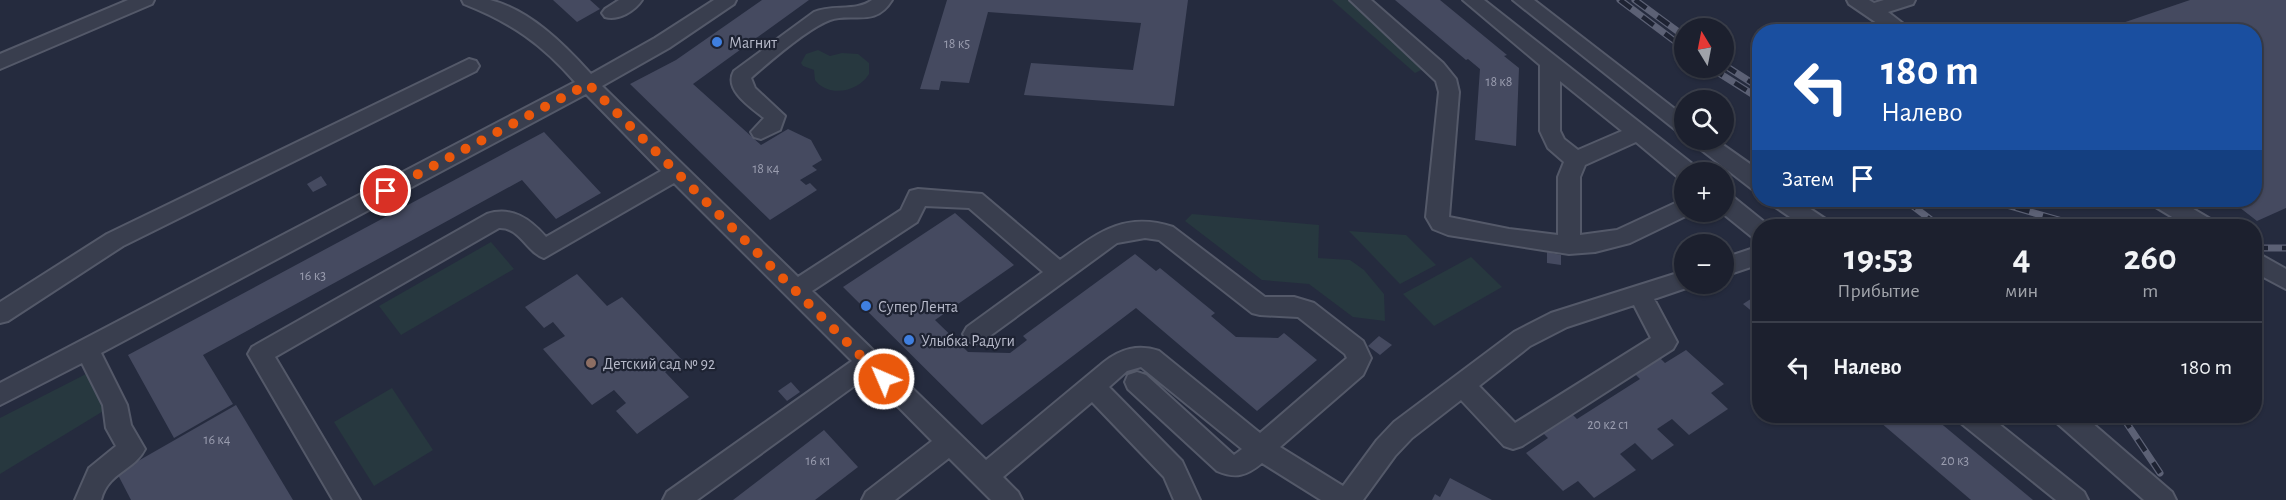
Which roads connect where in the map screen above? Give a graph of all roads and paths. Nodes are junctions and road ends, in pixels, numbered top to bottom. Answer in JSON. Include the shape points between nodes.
{"nodes":[{"id":1,"x":145,"y":0,"type":"edge"},
{"id":2,"x":471,"y":0,"type":"edge"},
{"id":3,"x":633,"y":0,"type":"edge"},
{"id":4,"x":727,"y":0,"type":"edge"},
{"id":5,"x":882,"y":0,"type":"edge"},
{"id":6,"x":1359,"y":0,"type":"edge"},
{"id":7,"x":1472,"y":0,"type":"edge"},
{"id":8,"x":1522,"y":0,"type":"edge"},
{"id":9,"x":1906,"y":0,"type":"edge"},
{"id":10,"x":1864,"y":5,"type":"edge"},
{"id":11,"x":612,"y":13,"type":"dead end"},
{"id":12,"x":1893,"y":24,"type":"edge"},
{"id":13,"x":0,"y":62,"type":"edge"},
{"id":14,"x":1550,"y":63,"type":"junction"},
{"id":15,"x":469,"y":66,"type":"dead end"},
{"id":16,"x":588,"y":84,"type":"junction"},
{"id":17,"x":1674,"y":118,"type":"edge"},
{"id":18,"x":761,"y":132,"type":"dead end"},
{"id":19,"x":1637,"y":133,"type":"junction"},
{"id":20,"x":1715,"y":150,"type":"edge"},
{"id":21,"x":1576,"y":160,"type":"junction"},
{"id":22,"x":1674,"y":162,"type":"edge"},
{"id":23,"x":676,"y":172,"type":"junction"},
{"id":24,"x":1752,"y":178,"type":"edge"},
{"id":25,"x":1792,"y":207,"type":"edge"},
{"id":26,"x":2173,"y":207,"type":"edge"},
{"id":27,"x":1734,"y":210,"type":"edge"},
{"id":28,"x":1674,"y":212,"type":"edge"},
{"id":29,"x":1809,"y":219,"type":"edge"},
{"id":30,"x":2193,"y":219,"type":"edge"},
{"id":31,"x":1752,"y":225,"type":"edge"},
{"id":32,"x":1569,"y":245,"type":"junction"},
{"id":33,"x":1752,"y":258,"type":"edge"},
{"id":34,"x":1734,"y":264,"type":"edge"},
{"id":35,"x":2262,"y":265,"type":"edge"},
{"id":36,"x":1059,"y":273,"type":"junction"},
{"id":37,"x":2286,"y":280,"type":"edge"},
{"id":38,"x":1674,"y":283,"type":"edge"},
{"id":39,"x":795,"y":291,"type":"junction"},
{"id":40,"x":1640,"y":294,"type":"junction"},
{"id":41,"x":0,"y":314,"type":"edge"},
{"id":42,"x":975,"y":334,"type":"dead end"},
{"id":43,"x":88,"y":350,"type":"junction"},
{"id":44,"x":868,"y":363,"type":"junction"},
{"id":45,"x":1137,"y":382,"type":"dead end"},
{"id":46,"x":1463,"y":385,"type":"junction"},
{"id":47,"x":1093,"y":387,"type":"junction"},
{"id":48,"x":0,"y":395,"type":"edge"},
{"id":49,"x":1980,"y":423,"type":"edge"},
{"id":50,"x":2075,"y":423,"type":"edge"},
{"id":51,"x":949,"y":443,"type":"junction"},
{"id":52,"x":1261,"y":449,"type":"junction"},
{"id":53,"x":984,"y":477,"type":"junction"},
{"id":54,"x":88,"y":500,"type":"edge"},
{"id":55,"x":346,"y":500,"type":"edge"},
{"id":56,"x":676,"y":500,"type":"edge"},
{"id":57,"x":875,"y":500,"type":"edge"},
{"id":58,"x":1009,"y":500,"type":"edge"},
{"id":59,"x":1187,"y":500,"type":"edge"},
{"id":60,"x":1343,"y":500,"type":"edge"},
{"id":61,"x":1348,"y":500,"type":"edge"},
{"id":62,"x":2075,"y":500,"type":"edge"},
{"id":63,"x":2163,"y":500,"type":"edge"}],
"edges":[{"from":1,"to":13,"type":"street"},
{"from":2,"to":16,"type":"street","via":[[537,33]]},
{"from":3,"to":11,"type":"street"},
{"from":4,"to":16,"type":"street","via":[[662,43]]},
{"from":5,"to":18,"type":"street","via":[[862,13],[825,14],[741,76],[745,90],[775,116],[773,125]]},
{"from":6,"to":32,"type":"street","via":[[1446,79],[1449,92],[1437,217],[1441,223]]},
{"from":7,"to":14,"type":"street"},
{"from":8,"to":17,"type":"street"},
{"from":9,"to":10,"type":"street"},
{"from":10,"to":12,"type":"street"},
{"from":14,"to":19,"type":"street"},
{"from":14,"to":21,"type":"street","via":[[1550,131],[1555,142]]},
{"from":15,"to":41,"type":"street","via":[[114,240]]},
{"from":16,"to":23,"type":"street"},
{"from":16,"to":43,"type":"street"},
{"from":19,"to":21,"type":"street"},
{"from":19,"to":22,"type":"street"},
{"from":20,"to":24,"type":"street"},
{"from":21,"to":32,"type":"street","via":[[1569,177]]},
{"from":23,"to":39,"type":"street"},
{"from":23,"to":55,"type":"street","via":[[544,249],[518,221],[495,220],[260,354]]},
{"from":24,"to":31,"type":"street","via":[[1743,199]]},
{"from":25,"to":29,"type":"street"},
{"from":26,"to":30,"type":"street"},
{"from":27,"to":31,"type":"street"},
{"from":28,"to":32,"type":"street","via":[[1615,240]]},
{"from":33,"to":34,"type":"street"},
{"from":35,"to":37,"type":"street"},
{"from":36,"to":39,"type":"street","via":[[974,200],[918,197],[909,216]]},
{"from":36,"to":42,"type":"street"},
{"from":36,"to":52,"type":"street","via":[[1109,237],[1145,229],[1165,233],[1260,306],[1294,306],[1305,310],[1355,348],[1359,358],[1354,368]]},
{"from":38,"to":40,"type":"street"},
{"from":39,"to":44,"type":"street"},
{"from":40,"to":46,"type":"street","via":[[1559,320],[1522,339]]},
{"from":40,"to":46,"type":"street","via":[[1665,342],[1513,438]]},
{"from":43,"to":48,"type":"street"},
{"from":43,"to":54,"type":"street","via":[[115,405],[119,428],[132,449],[102,472],[90,486]]},
{"from":44,"to":51,"type":"street"},
{"from":44,"to":56,"type":"street"},
{"from":45,"to":52,"type":"street","via":[[1226,464],[1241,465]]},
{"from":46,"to":61,"type":"street","via":[[1403,430]]},
{"from":47,"to":52,"type":"street","via":[[1127,358],[1150,358]]},
{"from":47,"to":53,"type":"street"},
{"from":47,"to":59,"type":"street","via":[[1173,469]]},
{"from":49,"to":62,"type":"street"},
{"from":50,"to":63,"type":"street"},
{"from":51,"to":53,"type":"street"},
{"from":51,"to":57,"type":"street"},
{"from":52,"to":60,"type":"street"},
{"from":53,"to":58,"type":"street"}]}
